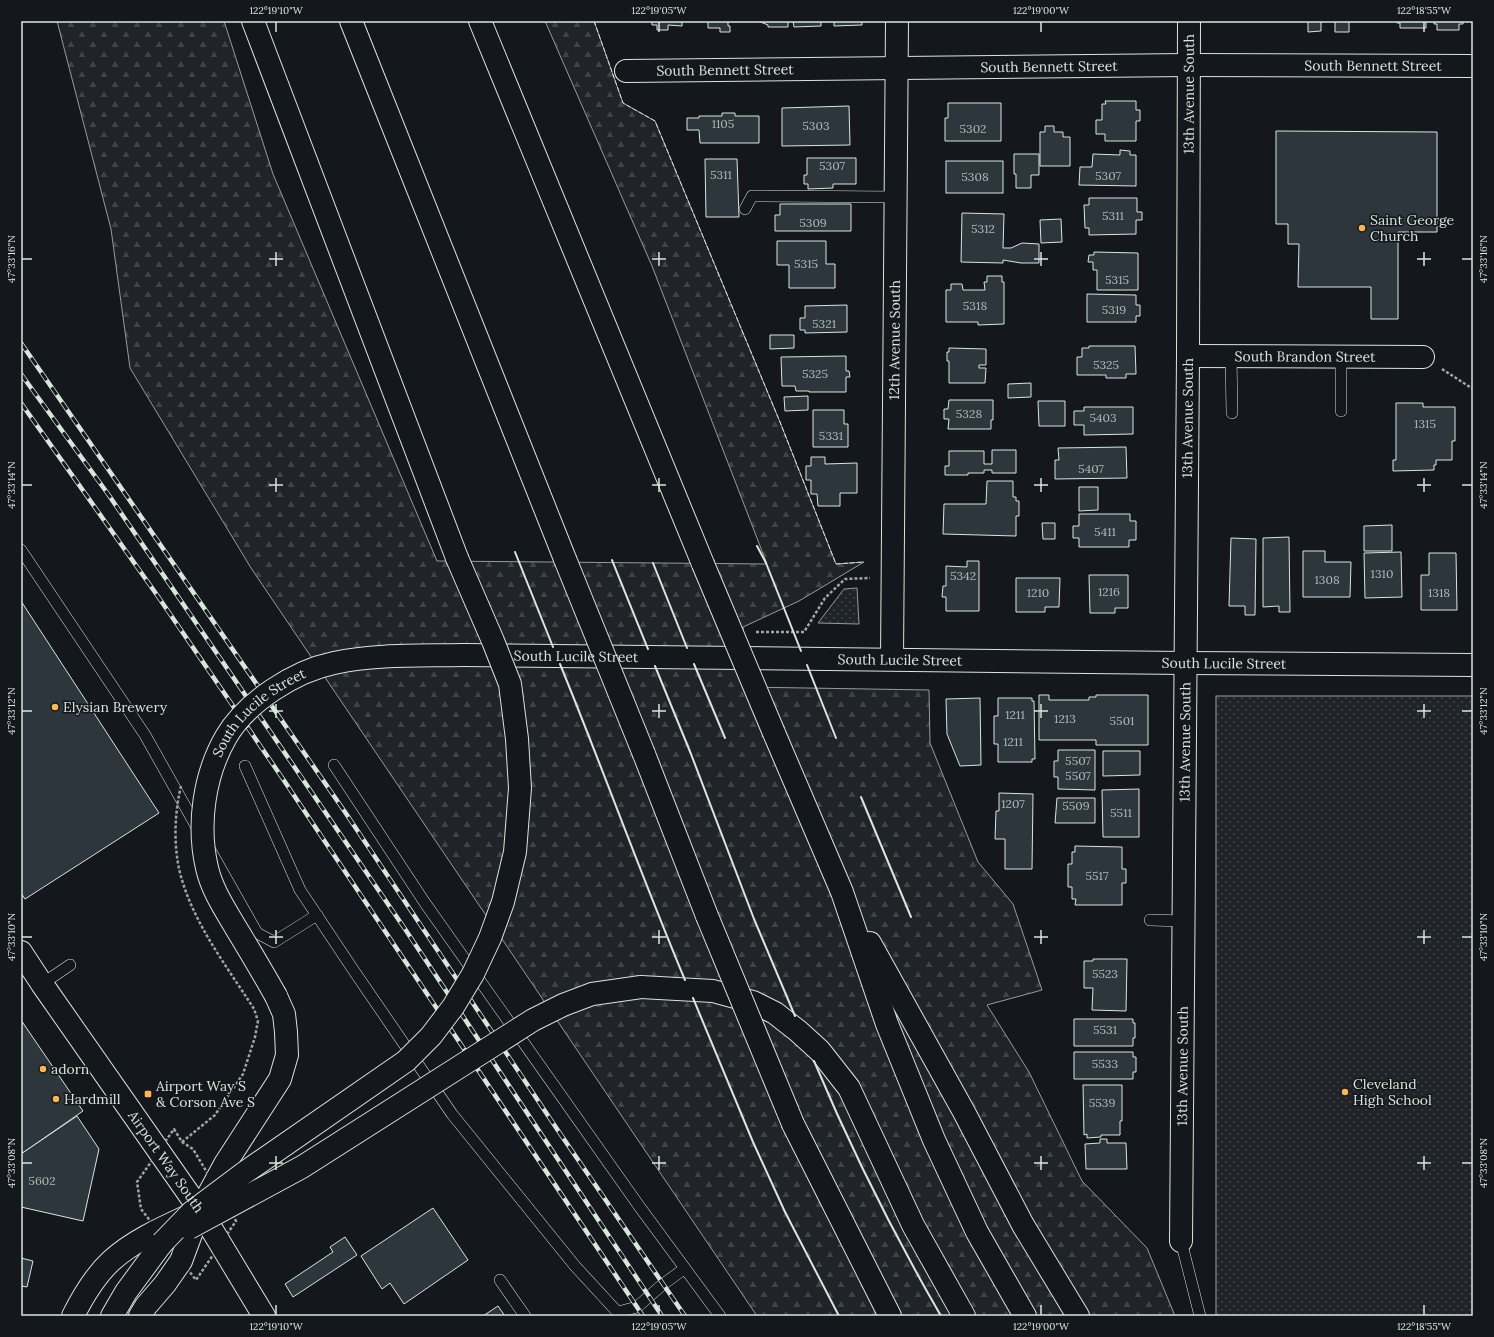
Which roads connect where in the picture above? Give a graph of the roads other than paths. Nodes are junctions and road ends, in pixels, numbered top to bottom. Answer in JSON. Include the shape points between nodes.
{"nodes":[{"id":1,"x":253,"y":21,"type":"edge"},
{"id":2,"x":351,"y":21,"type":"edge"},
{"id":3,"x":480,"y":21,"type":"edge"},
{"id":4,"x":897,"y":21,"type":"edge"},
{"id":5,"x":1189,"y":21,"type":"edge"},
{"id":6,"x":1188,"y":65,"type":"junction"},
{"id":7,"x":1473,"y":66,"type":"edge"},
{"id":8,"x":897,"y":68,"type":"junction"},
{"id":9,"x":626,"y":72,"type":"dead end"},
{"id":10,"x":896,"y":197,"type":"junction"},
{"id":11,"x":745,"y":209,"type":"dead end"},
{"id":12,"x":1188,"y":356,"type":"junction"},
{"id":13,"x":1231,"y":356,"type":"junction"},
{"id":14,"x":1340,"y":357,"type":"junction"},
{"id":15,"x":1423,"y":357,"type":"dead end"},
{"id":16,"x":1341,"y":411,"type":"dead end"},
{"id":17,"x":1232,"y":413,"type":"dead end"},
{"id":18,"x":21,"y":550,"type":"edge"},
{"id":19,"x":892,"y":659,"type":"junction"},
{"id":20,"x":1186,"y":663,"type":"junction"},
{"id":21,"x":1473,"y":665,"type":"edge"},
{"id":22,"x":334,"y":765,"type":"dead end"},
{"id":23,"x":245,"y":766,"type":"dead end"},
{"id":24,"x":842,"y":892,"type":"junction"},
{"id":25,"x":317,"y":915,"type":"junction"},
{"id":26,"x":1150,"y":920,"type":"dead end"},
{"id":27,"x":1183,"y":921,"type":"junction"},
{"id":28,"x":21,"y":952,"type":"edge"},
{"id":29,"x":70,"y":965,"type":"dead end"},
{"id":30,"x":42,"y":984,"type":"junction"},
{"id":31,"x":200,"y":1210,"type":"junction"},
{"id":32,"x":1181,"y":1241,"type":"joint"},
{"id":33,"x":162,"y":1243,"type":"junction"},
{"id":34,"x":684,"y":1269,"type":"junction"},
{"id":35,"x":500,"y":1280,"type":"dead end"},
{"id":36,"x":888,"y":1311,"type":"edge"},
{"id":37,"x":620,"y":1314,"type":"edge"},
{"id":38,"x":73,"y":1316,"type":"edge"},
{"id":39,"x":112,"y":1316,"type":"edge"},
{"id":40,"x":140,"y":1316,"type":"edge"},
{"id":41,"x":264,"y":1316,"type":"edge"},
{"id":42,"x":525,"y":1316,"type":"edge"},
{"id":43,"x":720,"y":1316,"type":"edge"},
{"id":44,"x":964,"y":1316,"type":"edge"},
{"id":45,"x":1024,"y":1316,"type":"edge"},
{"id":46,"x":1078,"y":1316,"type":"edge"},
{"id":47,"x":1200,"y":1316,"type":"edge"}],
"edges":[{"from":1,"to":33,"type":"main road","bridge":true,"via":[[457,558],[510,684],[520,788],[515,852],[503,902],[490,938],[472,974],[453,1007],[431,1036],[406,1061],[192,1212]]},
{"from":2,"to":36,"type":"main road","bridge":true,"via":[[707,916],[793,1124]]},
{"from":3,"to":24,"type":"main road","bridge":true,"via":[[703,564]]},
{"from":4,"to":8,"type":"main road","name":"12th Avenue South"},
{"from":5,"to":6,"type":"main road","name":"13th Avenue South"},
{"from":6,"to":7,"type":"main road","name":"South Bennett Street"},
{"from":6,"to":8,"type":"main road","name":"South Bennett Street"},
{"from":6,"to":12,"type":"main road","name":"13th Avenue South"},
{"from":8,"to":9,"type":"main road","name":"South Bennett Street"},
{"from":8,"to":10,"type":"main road","name":"12th Avenue South"},
{"from":10,"to":11,"type":"lane","via":[[752,196]]},
{"from":10,"to":19,"type":"main road","name":"12th Avenue South"},
{"from":12,"to":13,"type":"main road","name":"South Brandon Street"},
{"from":12,"to":20,"type":"main road","name":"13th Avenue South"},
{"from":13,"to":14,"type":"main road","name":"South Brandon Street"},
{"from":13,"to":17,"type":"lane"},
{"from":14,"to":15,"type":"main road","name":"South Brandon Street"},
{"from":14,"to":16,"type":"lane"},
{"from":18,"to":25,"type":"lane","via":[[145,735],[257,933],[274,942]]},
{"from":19,"to":20,"type":"main road","name":"South Lucile Street"},
{"from":19,"to":31,"type":"main road","name":"South Lucile Street","bridge":true,"via":[[379,656],[333,663],[293,677],[248,709],[227,736],[214,761],[206,786],[203,843],[207,869],[218,897],[284,1014],[287,1055],[280,1079],[225,1164]]},
{"from":20,"to":21,"type":"main road","name":"South Lucile Street"},
{"from":20,"to":27,"type":"main road","name":"13th Avenue South"},
{"from":22,"to":34,"type":"lane","via":[[430,909]]},
{"from":23,"to":25,"type":"lane","via":[[300,890]]},
{"from":24,"to":45,"type":"main road","via":[[887,1024],[934,1140],[977,1232]]},
{"from":24,"to":46,"type":"main road","via":[[964,1112],[1023,1225]]},
{"from":25,"to":37,"type":"lane","via":[[452,1114],[575,1266]]},
{"from":26,"to":27,"type":"lane"},
{"from":27,"to":32,"type":"main road","name":"13th Avenue South"},
{"from":28,"to":30,"type":"main road","name":"Airport Way South"},
{"from":29,"to":30,"type":"lane"},
{"from":30,"to":31,"type":"main road","name":"Airport Way South"},
{"from":31,"to":38,"type":"main road","via":[[151,1233],[111,1261],[96,1278]]},
{"from":31,"to":40,"type":"main road","name":"South Lucile Street","via":[[181,1261]]},
{"from":31,"to":41,"type":"main road","name":"Airport Way South"},
{"from":32,"to":47,"type":"lane","name":"13th Avenue South"},
{"from":33,"to":39,"type":"main road","via":[[126,1292]]},
{"from":33,"to":44,"type":"main road","bridge":true,"via":[[302,1167],[533,1020],[563,1005],[592,994],[641,987],[713,991],[753,1002],[775,1013],[820,1051],[849,1088],[913,1226]]},
{"from":34,"to":37,"type":"lane","via":[[637,1307]]},
{"from":34,"to":43,"type":"lane"},
{"from":35,"to":42,"type":"lane"}]}
